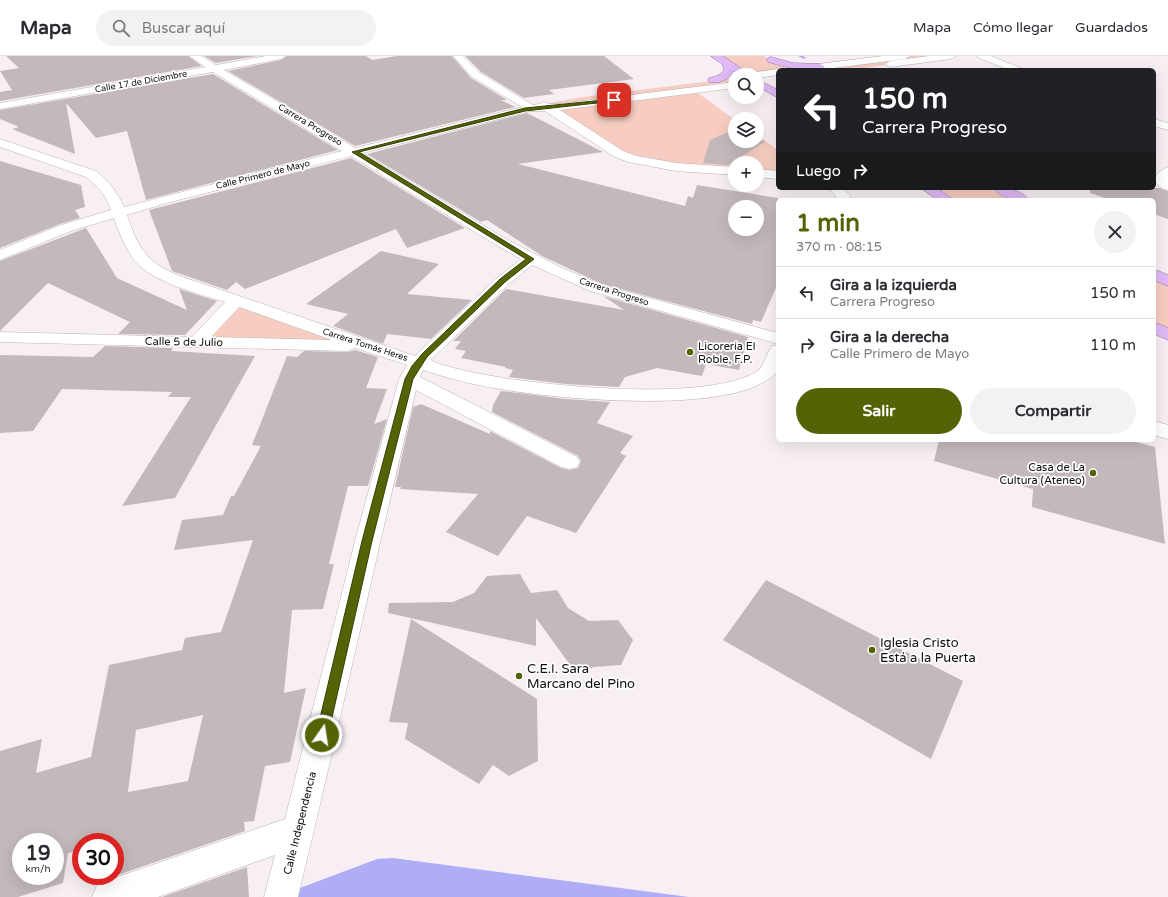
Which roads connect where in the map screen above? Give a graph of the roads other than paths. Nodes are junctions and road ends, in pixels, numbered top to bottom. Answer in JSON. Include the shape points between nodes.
{"nodes":[{"id":1,"x":194,"y":56,"type":"edge"},
{"id":2,"x":281,"y":56,"type":"edge"},
{"id":3,"x":458,"y":56,"type":"edge"},
{"id":4,"x":716,"y":56,"type":"edge"},
{"id":5,"x":905,"y":56,"type":"edge"},
{"id":6,"x":951,"y":56,"type":"edge"},
{"id":7,"x":982,"y":56,"type":"edge"},
{"id":8,"x":768,"y":58,"type":"edge"},
{"id":9,"x":726,"y":62,"type":"junction"},
{"id":10,"x":820,"y":67,"type":"junction"},
{"id":11,"x":735,"y":68,"type":"edge"},
{"id":12,"x":786,"y":68,"type":"edge"},
{"id":13,"x":812,"y":68,"type":"edge"},
{"id":14,"x":864,"y":68,"type":"edge"},
{"id":15,"x":1013,"y":68,"type":"edge"},
{"id":16,"x":216,"y":69,"type":"junction"},
{"id":17,"x":776,"y":72,"type":"edge"},
{"id":18,"x":764,"y":74,"type":"edge"},
{"id":19,"x":776,"y":79,"type":"edge"},
{"id":20,"x":728,"y":80,"type":"edge"},
{"id":21,"x":764,"y":81,"type":"edge"},
{"id":22,"x":716,"y":84,"type":"junction"},
{"id":23,"x":728,"y":85,"type":"edge"},
{"id":24,"x":764,"y":87,"type":"edge"},
{"id":25,"x":764,"y":91,"type":"edge"},
{"id":26,"x":776,"y":94,"type":"edge"},
{"id":27,"x":776,"y":95,"type":"edge"},
{"id":28,"x":0,"y":106,"type":"edge"},
{"id":29,"x":546,"y":106,"type":"junction"},
{"id":30,"x":531,"y":108,"type":"junction"},
{"id":31,"x":1156,"y":123,"type":"edge"},
{"id":32,"x":1168,"y":127,"type":"edge"},
{"id":33,"x":0,"y":143,"type":"edge"},
{"id":34,"x":354,"y":152,"type":"junction"},
{"id":35,"x":728,"y":170,"type":"edge"},
{"id":36,"x":1168,"y":171,"type":"edge"},
{"id":37,"x":764,"y":174,"type":"edge"},
{"id":38,"x":776,"y":175,"type":"edge"},
{"id":39,"x":1168,"y":186,"type":"edge"},
{"id":40,"x":838,"y":190,"type":"edge"},
{"id":41,"x":931,"y":190,"type":"edge"},
{"id":42,"x":1004,"y":190,"type":"edge"},
{"id":43,"x":842,"y":198,"type":"edge"},
{"id":44,"x":944,"y":198,"type":"edge"},
{"id":45,"x":1018,"y":198,"type":"edge"},
{"id":46,"x":118,"y":212,"type":"junction"},
{"id":47,"x":0,"y":254,"type":"edge"},
{"id":48,"x":530,"y":259,"type":"junction"},
{"id":49,"x":1156,"y":275,"type":"edge"},
{"id":50,"x":1168,"y":281,"type":"edge"},
{"id":51,"x":236,"y":300,"type":"junction"},
{"id":52,"x":1156,"y":328,"type":"edge"},
{"id":53,"x":1168,"y":335,"type":"edge"},
{"id":54,"x":0,"y":337,"type":"edge"},
{"id":55,"x":776,"y":338,"type":"edge"},
{"id":56,"x":197,"y":342,"type":"junction"},
{"id":57,"x":367,"y":347,"type":"junction"},
{"id":58,"x":776,"y":355,"type":"edge"},
{"id":59,"x":414,"y":371,"type":"junction"},
{"id":60,"x":1156,"y":429,"type":"edge"},
{"id":61,"x":1168,"y":432,"type":"edge"},
{"id":62,"x":569,"y":462,"type":"dead end"},
{"id":63,"x":298,"y":831,"type":"junction"},
{"id":64,"x":283,"y":892,"type":"edge"},
{"id":65,"x":109,"y":897,"type":"edge"}],
"edges":[{"from":1,"to":16,"type":"street","name":"Carrera Progreso"},
{"from":2,"to":16,"type":"street","name":"Calle 17 de Diciembre"},
{"from":3,"to":30,"type":"street","via":[[476,75]]},
{"from":4,"to":9,"type":"highway"},
{"from":5,"to":10,"type":"street"},
{"from":6,"to":14,"type":"street"},
{"from":7,"to":15,"type":"street"},
{"from":8,"to":10,"type":"highway","via":[[793,66]]},
{"from":8,"to":12,"type":"highway"},
{"from":9,"to":11,"type":"highway"},
{"from":9,"to":22,"type":"highway","via":[[728,73]]},
{"from":10,"to":13,"type":"street"},
{"from":16,"to":28,"type":"street","name":"Calle 17 de Diciembre"},
{"from":16,"to":34,"type":"street","name":"Carrera Progreso"},
{"from":17,"to":18,"type":"street"},
{"from":19,"to":21,"type":"street"},
{"from":20,"to":22,"type":"street","name":"Calle Primero de Mayo"},
{"from":22,"to":23,"type":"street","name":"Calle Primero de Mayo"},
{"from":22,"to":29,"type":"street","name":"Calle Primero de Mayo"},
{"from":24,"to":26,"type":"highway"},
{"from":25,"to":27,"type":"highway"},
{"from":29,"to":30,"type":"street","name":"Calle Primero de Mayo"},
{"from":29,"to":35,"type":"street","via":[[619,154],[631,159],[655,165]]},
{"from":30,"to":34,"type":"street","name":"Calle Primero de Mayo"},
{"from":31,"to":32,"type":"street"},
{"from":33,"to":46,"type":"street","name":"Carrera Tomás Heres","via":[[98,178],[111,193]]},
{"from":34,"to":46,"type":"street","name":"Calle Primero de Mayo"},
{"from":34,"to":48,"type":"street","name":"Carrera Progreso"},
{"from":36,"to":39,"type":"street","via":[[1161,181]]},
{"from":37,"to":38,"type":"street"},
{"from":40,"to":43,"type":"street"},
{"from":41,"to":44,"type":"highway"},
{"from":42,"to":45,"type":"highway"},
{"from":46,"to":47,"type":"street","name":"Calle Primero de Mayo","via":[[66,228]]},
{"from":46,"to":51,"type":"street","name":"Carrera Tomás Heres","via":[[135,250],[151,267]]},
{"from":48,"to":55,"type":"street","name":"Carrera Progreso","via":[[596,288]]},
{"from":48,"to":59,"type":"street","name":"Calle Independencia","via":[[474,307],[424,356]]},
{"from":49,"to":50,"type":"highway"},
{"from":51,"to":56,"type":"street"},
{"from":51,"to":57,"type":"street","name":"Carrera Tomás Heres"},
{"from":52,"to":53,"type":"highway"},
{"from":54,"to":56,"type":"street","name":"Calle 5 de Julio"},
{"from":56,"to":57,"type":"street","name":"Calle 5 de Julio"},
{"from":57,"to":59,"type":"street","name":"Carrera Tomás Heres"},
{"from":58,"to":59,"type":"street","name":"Carrera Tomás Heres","via":[[764,376],[751,382],[706,392],[670,394],[598,393],[519,386]]},
{"from":59,"to":62,"type":"street"},
{"from":59,"to":63,"type":"street","name":"Calle Independencia","via":[[367,541]]},
{"from":60,"to":61,"type":"street"},
{"from":63,"to":64,"type":"street","name":"Calle Independencia"},
{"from":63,"to":65,"type":"street"}]}
